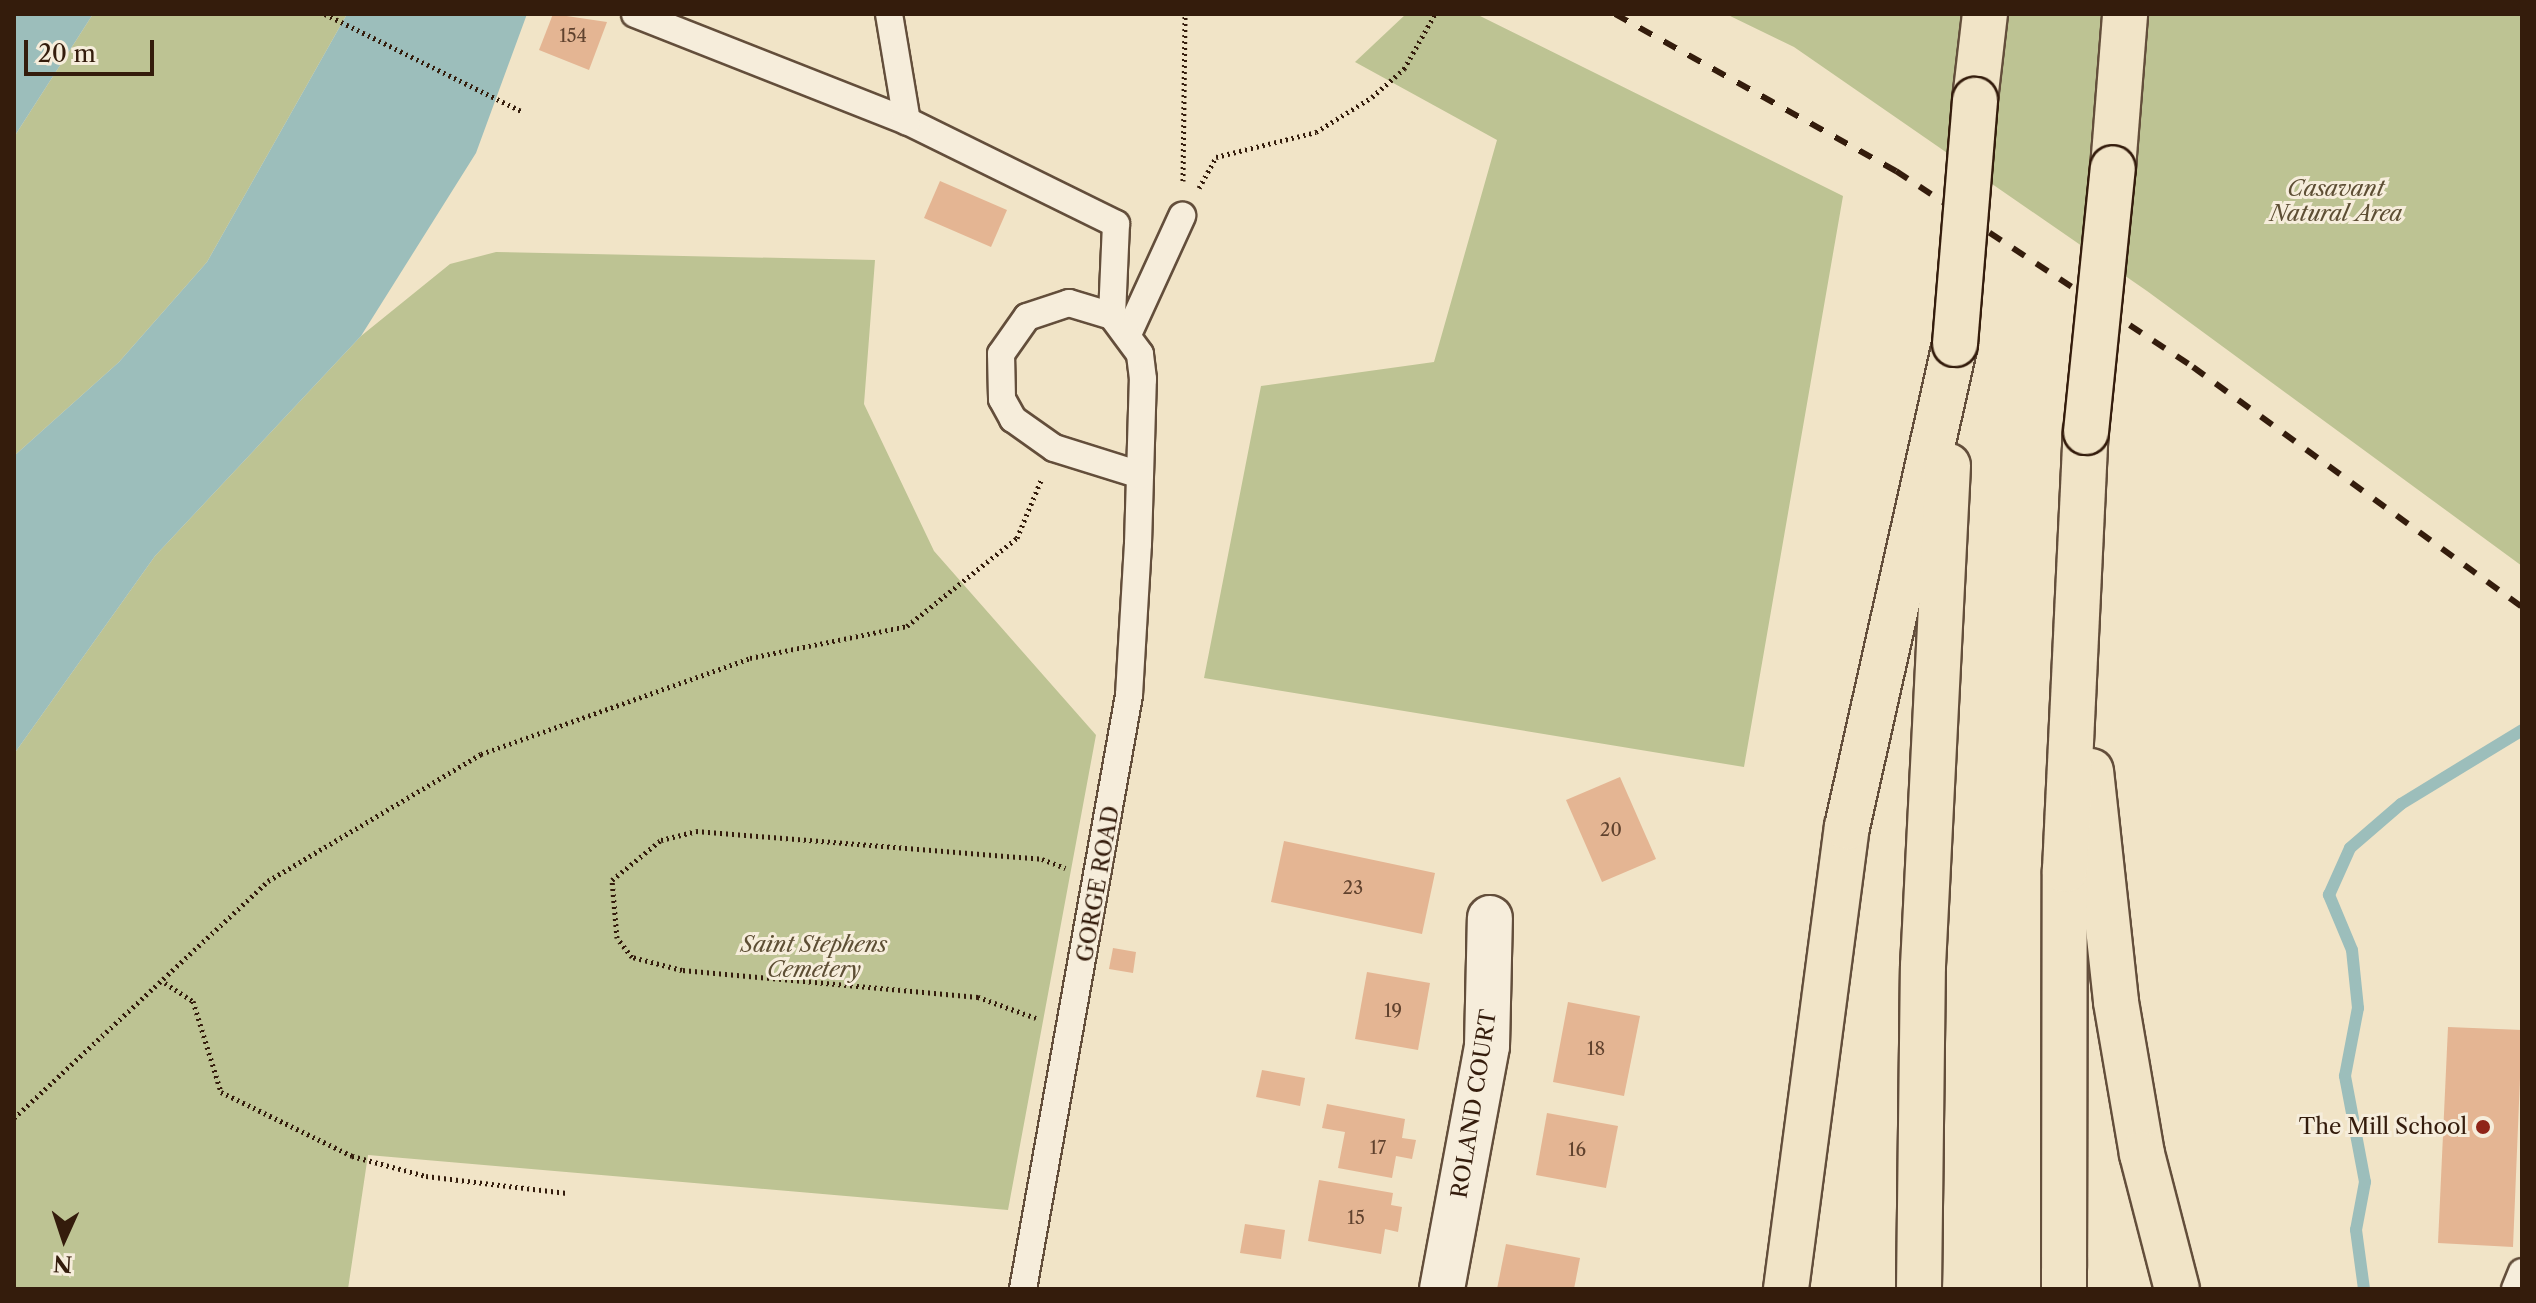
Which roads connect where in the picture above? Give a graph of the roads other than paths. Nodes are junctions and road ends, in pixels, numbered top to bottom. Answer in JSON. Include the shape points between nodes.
{"nodes":[{"id":1,"x":635,"y":14,"type":"edge"},
{"id":2,"x":889,"y":14,"type":"edge"},
{"id":3,"x":1985,"y":14,"type":"edge"},
{"id":4,"x":2125,"y":14,"type":"edge"},
{"id":5,"x":907,"y":121,"type":"junction"},
{"id":6,"x":1182,"y":216,"type":"road end"},
{"id":7,"x":1120,"y":324,"type":"junction"},
{"id":8,"x":1955,"y":344,"type":"junction"},
{"id":9,"x":1140,"y":475,"type":"junction"},
{"id":10,"x":2075,"y":615,"type":"junction"},
{"id":11,"x":1490,"y":918,"type":"dead end"},
{"id":12,"x":2522,"y":1272,"type":"edge"},
{"id":13,"x":1023,"y":1289,"type":"edge"},
{"id":14,"x":1442,"y":1289,"type":"edge"},
{"id":15,"x":1786,"y":1289,"type":"edge"},
{"id":16,"x":1919,"y":1289,"type":"edge"},
{"id":17,"x":2064,"y":1289,"type":"edge"},
{"id":18,"x":2177,"y":1289,"type":"edge"},
{"id":19,"x":2515,"y":1289,"type":"edge"}],
"edges":[{"from":1,"to":5,"type":"lane"},
{"from":2,"to":5,"type":"lane"},
{"from":3,"to":8,"type":"highway","bridge":true},
{"from":4,"to":10,"type":"highway","bridge":true,"via":[[2086,432]]},
{"from":5,"to":7,"type":"lane","name":"GORGE ROAD","via":[[1116,224]]},
{"from":6,"to":7,"type":"lane"},
{"from":7,"to":9,"type":"lane","name":"GORGE ROAD","via":[[1143,379]]},
{"from":7,"to":9,"type":"lane","via":[[1092,305],[1047,306],[1027,317],[1001,354],[1002,399],[1013,419],[1054,448]]},
{"from":8,"to":15,"type":"highway","via":[[1847,827]]},
{"from":8,"to":16,"type":"highway","via":[[1923,966]]},
{"from":9,"to":13,"type":"lane","name":"GORGE ROAD","via":[[1129,695]]},
{"from":10,"to":17,"type":"highway"},
{"from":10,"to":18,"type":"highway","via":[[2116,1002],[2142,1154]]},
{"from":11,"to":14,"type":"street","name":"ROLAND COURT","via":[[1487,1046]]},
{"from":12,"to":19,"type":"lane"}]}
